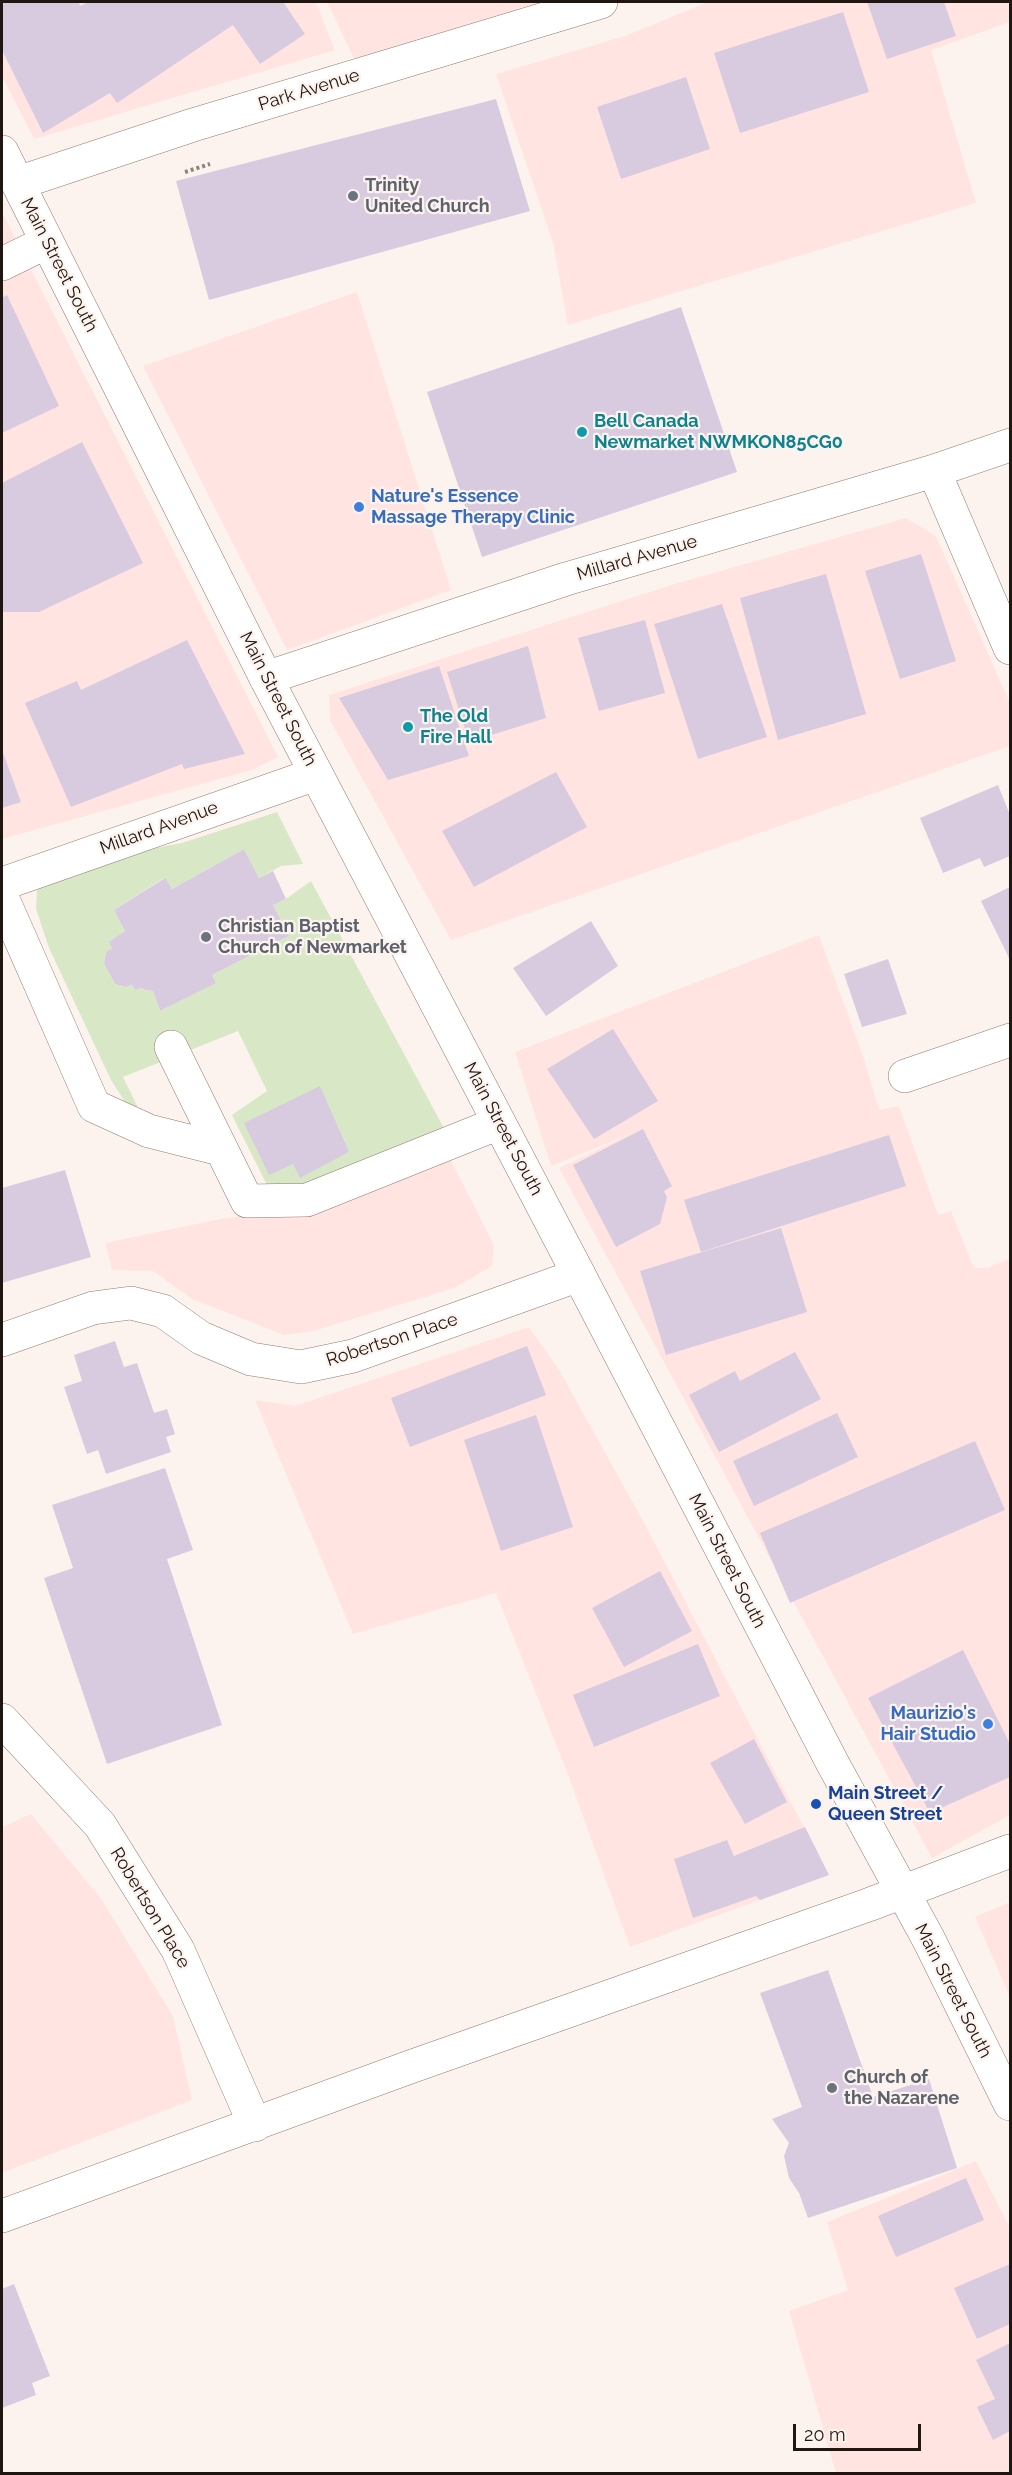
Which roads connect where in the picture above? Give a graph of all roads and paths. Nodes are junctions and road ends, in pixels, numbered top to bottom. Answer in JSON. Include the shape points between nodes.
{"nodes":[{"id":1,"x":601,"y":2,"type":"edge"},
{"id":2,"x":2,"y":152,"type":"edge"},
{"id":3,"x":18,"y":183,"type":"junction"},
{"id":4,"x":47,"y":242,"type":"junction"},
{"id":5,"x":2,"y":264,"type":"edge"},
{"id":6,"x":1011,"y":445,"type":"edge"},
{"id":7,"x":934,"y":471,"type":"junction"},
{"id":8,"x":1011,"y":648,"type":"edge"},
{"id":9,"x":266,"y":678,"type":"junction"},
{"id":10,"x":316,"y":774,"type":"junction"},
{"id":11,"x":2,"y":884,"type":"edge"},
{"id":12,"x":2,"y":897,"type":"edge"},
{"id":13,"x":1011,"y":1040,"type":"edge"},
{"id":14,"x":171,"y":1047,"type":"dead end"},
{"id":15,"x":905,"y":1076,"type":"dead end"},
{"id":16,"x":499,"y":1123,"type":"junction"},
{"id":17,"x":220,"y":1149,"type":"junction"},
{"id":18,"x":579,"y":1275,"type":"junction"},
{"id":19,"x":2,"y":1340,"type":"edge"},
{"id":20,"x":2,"y":1720,"type":"edge"},
{"id":21,"x":1011,"y":1851,"type":"edge"},
{"id":22,"x":901,"y":1893,"type":"junction"},
{"id":23,"x":1011,"y":2104,"type":"edge"},
{"id":24,"x":255,"y":2125,"type":"junction"},
{"id":25,"x":15,"y":2211,"type":"edge"}],
"edges":[{"from":1,"to":3,"type":"main road","name":"Park Avenue","via":[[193,124]]},
{"from":2,"to":3,"type":"main road","name":"Main Street South"},
{"from":3,"to":4,"type":"main road","name":"Main Street South"},
{"from":4,"to":5,"type":"main road"},
{"from":4,"to":9,"type":"main road","name":"Main Street South"},
{"from":6,"to":7,"type":"main road","name":"Millard Avenue"},
{"from":7,"to":8,"type":"main road"},
{"from":7,"to":9,"type":"main road","name":"Millard Avenue","via":[[566,579]]},
{"from":9,"to":10,"type":"main road","name":"Main Street South"},
{"from":10,"to":11,"type":"main road","name":"Millard Avenue"},
{"from":10,"to":16,"type":"main road","name":"Main Street South"},
{"from":12,"to":17,"type":"main road","via":[[94,1106],[149,1131]]},
{"from":13,"to":15,"type":"main road"},
{"from":14,"to":17,"type":"main road"},
{"from":16,"to":17,"type":"main road","via":[[307,1200],[248,1201]]},
{"from":16,"to":18,"type":"main road","name":"Main Street South"},
{"from":18,"to":19,"type":"main road","name":"Robertson Place","via":[[353,1356],[301,1367],[251,1359],[201,1338],[163,1311],[131,1303],[93,1308]]},
{"from":18,"to":22,"type":"main road","name":"Main Street South"},
{"from":20,"to":24,"type":"main road","name":"Robertson Place","via":[[100,1825],[178,1950]]},
{"from":21,"to":22,"type":"main road"},
{"from":22,"to":23,"type":"main road","name":"Main Street South","via":[[929,1940]]},
{"from":22,"to":24,"type":"main road"},
{"from":24,"to":25,"type":"main road"}]}
